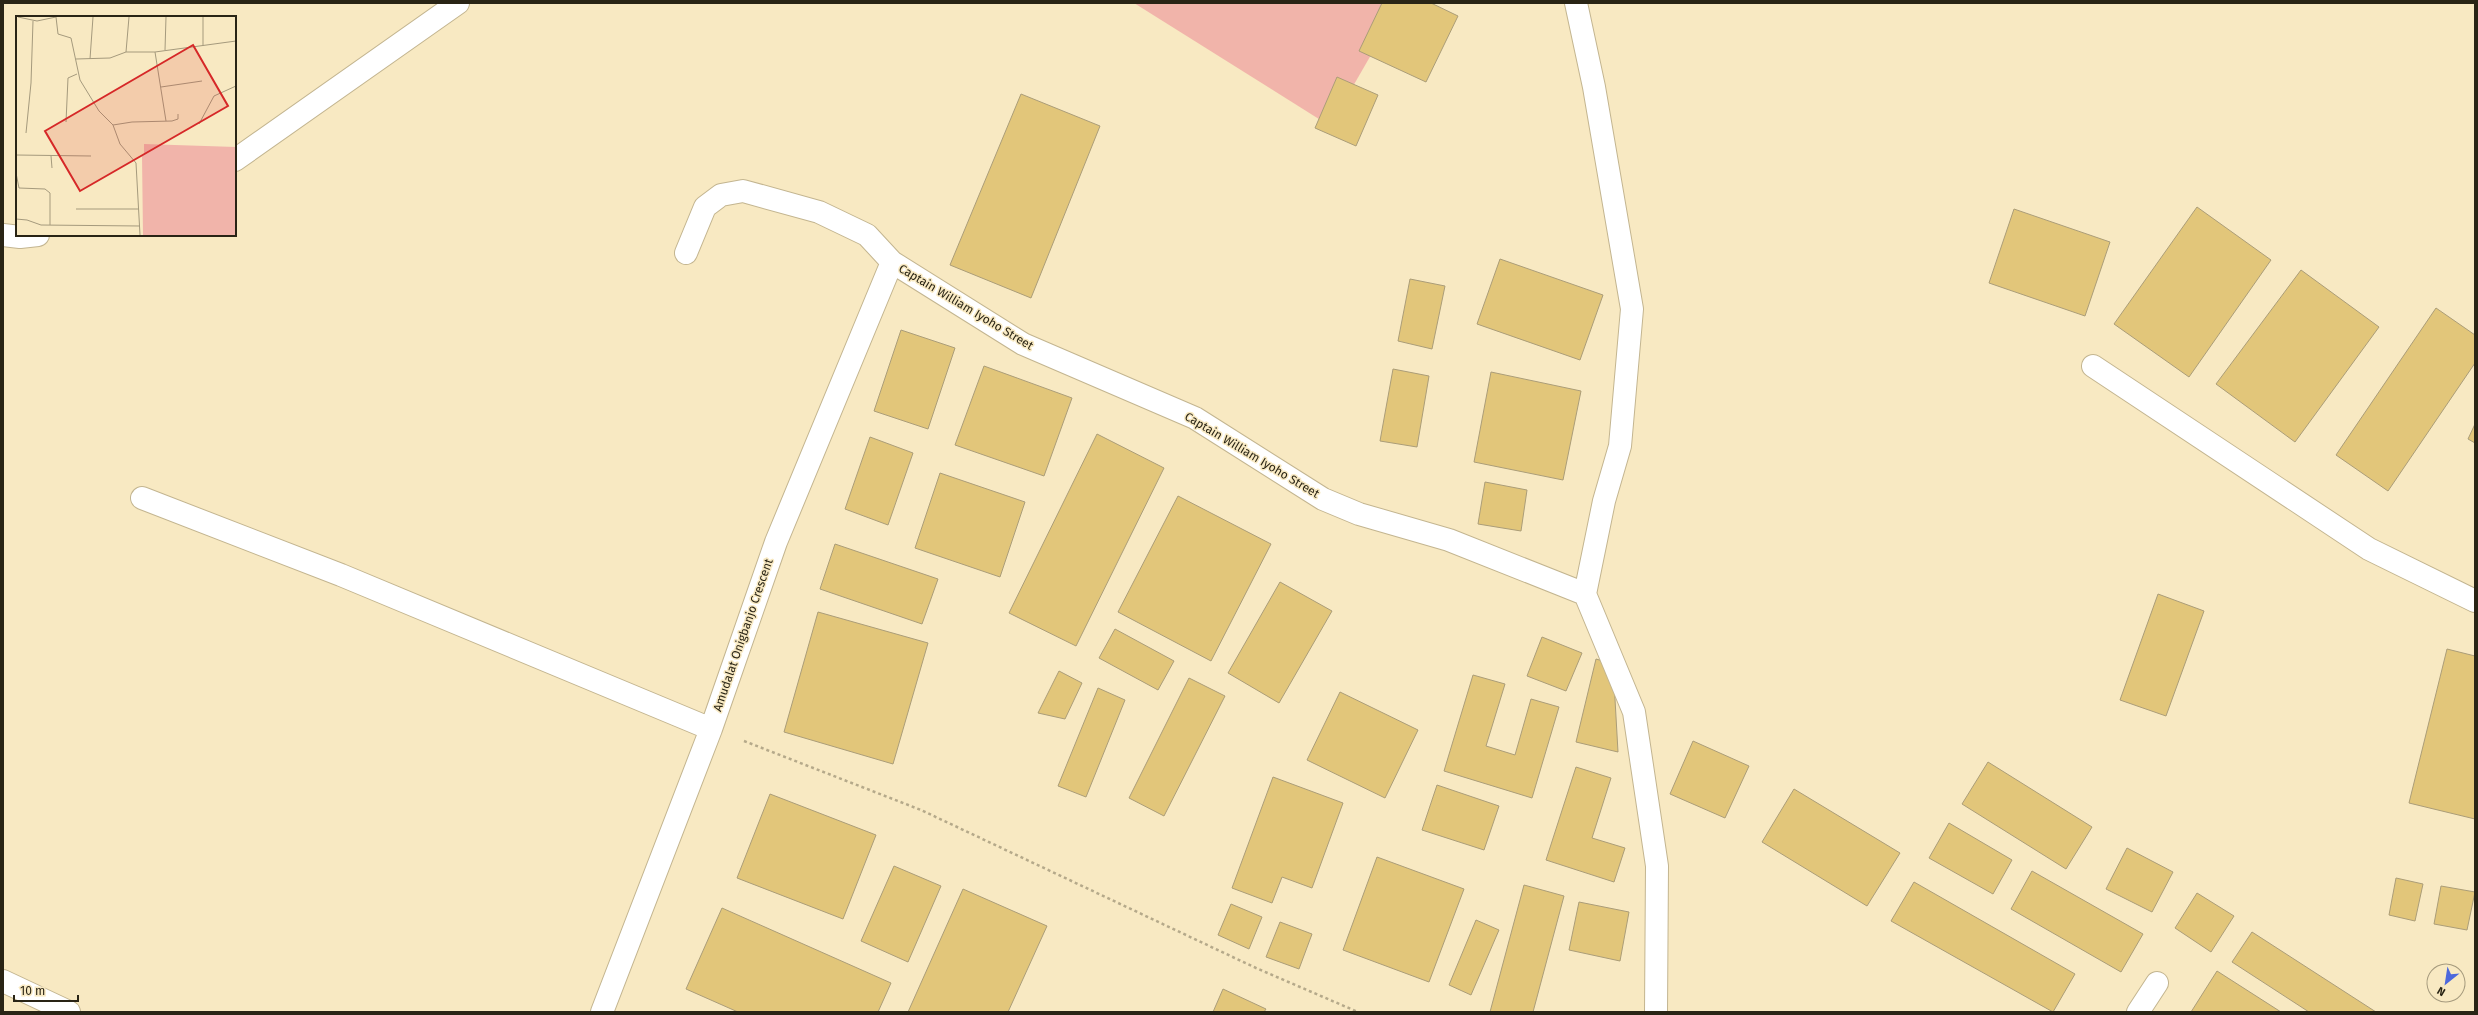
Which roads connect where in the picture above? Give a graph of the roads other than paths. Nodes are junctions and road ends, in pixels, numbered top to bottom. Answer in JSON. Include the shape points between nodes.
{"nodes":[{"id":1,"x":458,"y":3,"type":"edge"},
{"id":2,"x":1576,"y":3,"type":"edge"},
{"id":3,"x":236,"y":159,"type":"edge"},
{"id":4,"x":3,"y":235,"type":"edge"},
{"id":5,"x":29,"y":236,"type":"edge"},
{"id":6,"x":686,"y":253,"type":"dead end"},
{"id":7,"x":892,"y":262,"type":"junction"},
{"id":8,"x":2093,"y":366,"type":"dead end"},
{"id":9,"x":142,"y":498,"type":"dead end"},
{"id":10,"x":1585,"y":594,"type":"junction"},
{"id":11,"x":2475,"y":601,"type":"edge"},
{"id":12,"x":711,"y":729,"type":"junction"},
{"id":13,"x":3,"y":980,"type":"edge"},
{"id":14,"x":2157,"y":983,"type":"dead end"},
{"id":15,"x":69,"y":1012,"type":"edge"},
{"id":16,"x":602,"y":1012,"type":"edge"},
{"id":17,"x":1656,"y":1012,"type":"edge"},
{"id":18,"x":2138,"y":1012,"type":"edge"}],
"edges":[{"from":1,"to":3,"type":"street"},
{"from":2,"to":10,"type":"street","via":[[1594,87],[1632,309],[1620,446],[1604,501]]},
{"from":4,"to":5,"type":"street"},
{"from":6,"to":7,"type":"street","name":"Captain William Iyoho Street","via":[[706,207],[721,195],[743,191],[819,212],[866,235]]},
{"from":7,"to":10,"type":"street","name":"Captain William Iyoho Street","via":[[1023,344],[1195,418],[1323,499],[1358,514],[1449,540]]},
{"from":7,"to":12,"type":"street","name":"Amudalat Onigbanjo Crescent","via":[[776,542]]},
{"from":8,"to":11,"type":"street","via":[[2369,549]]},
{"from":9,"to":12,"type":"street","via":[[341,575]]},
{"from":10,"to":17,"type":"street","via":[[1634,712],[1656,866]]},
{"from":12,"to":16,"type":"street","name":"Amudalat Onigbanjo Crescent"},
{"from":13,"to":15,"type":"street"},
{"from":14,"to":18,"type":"street"}]}
